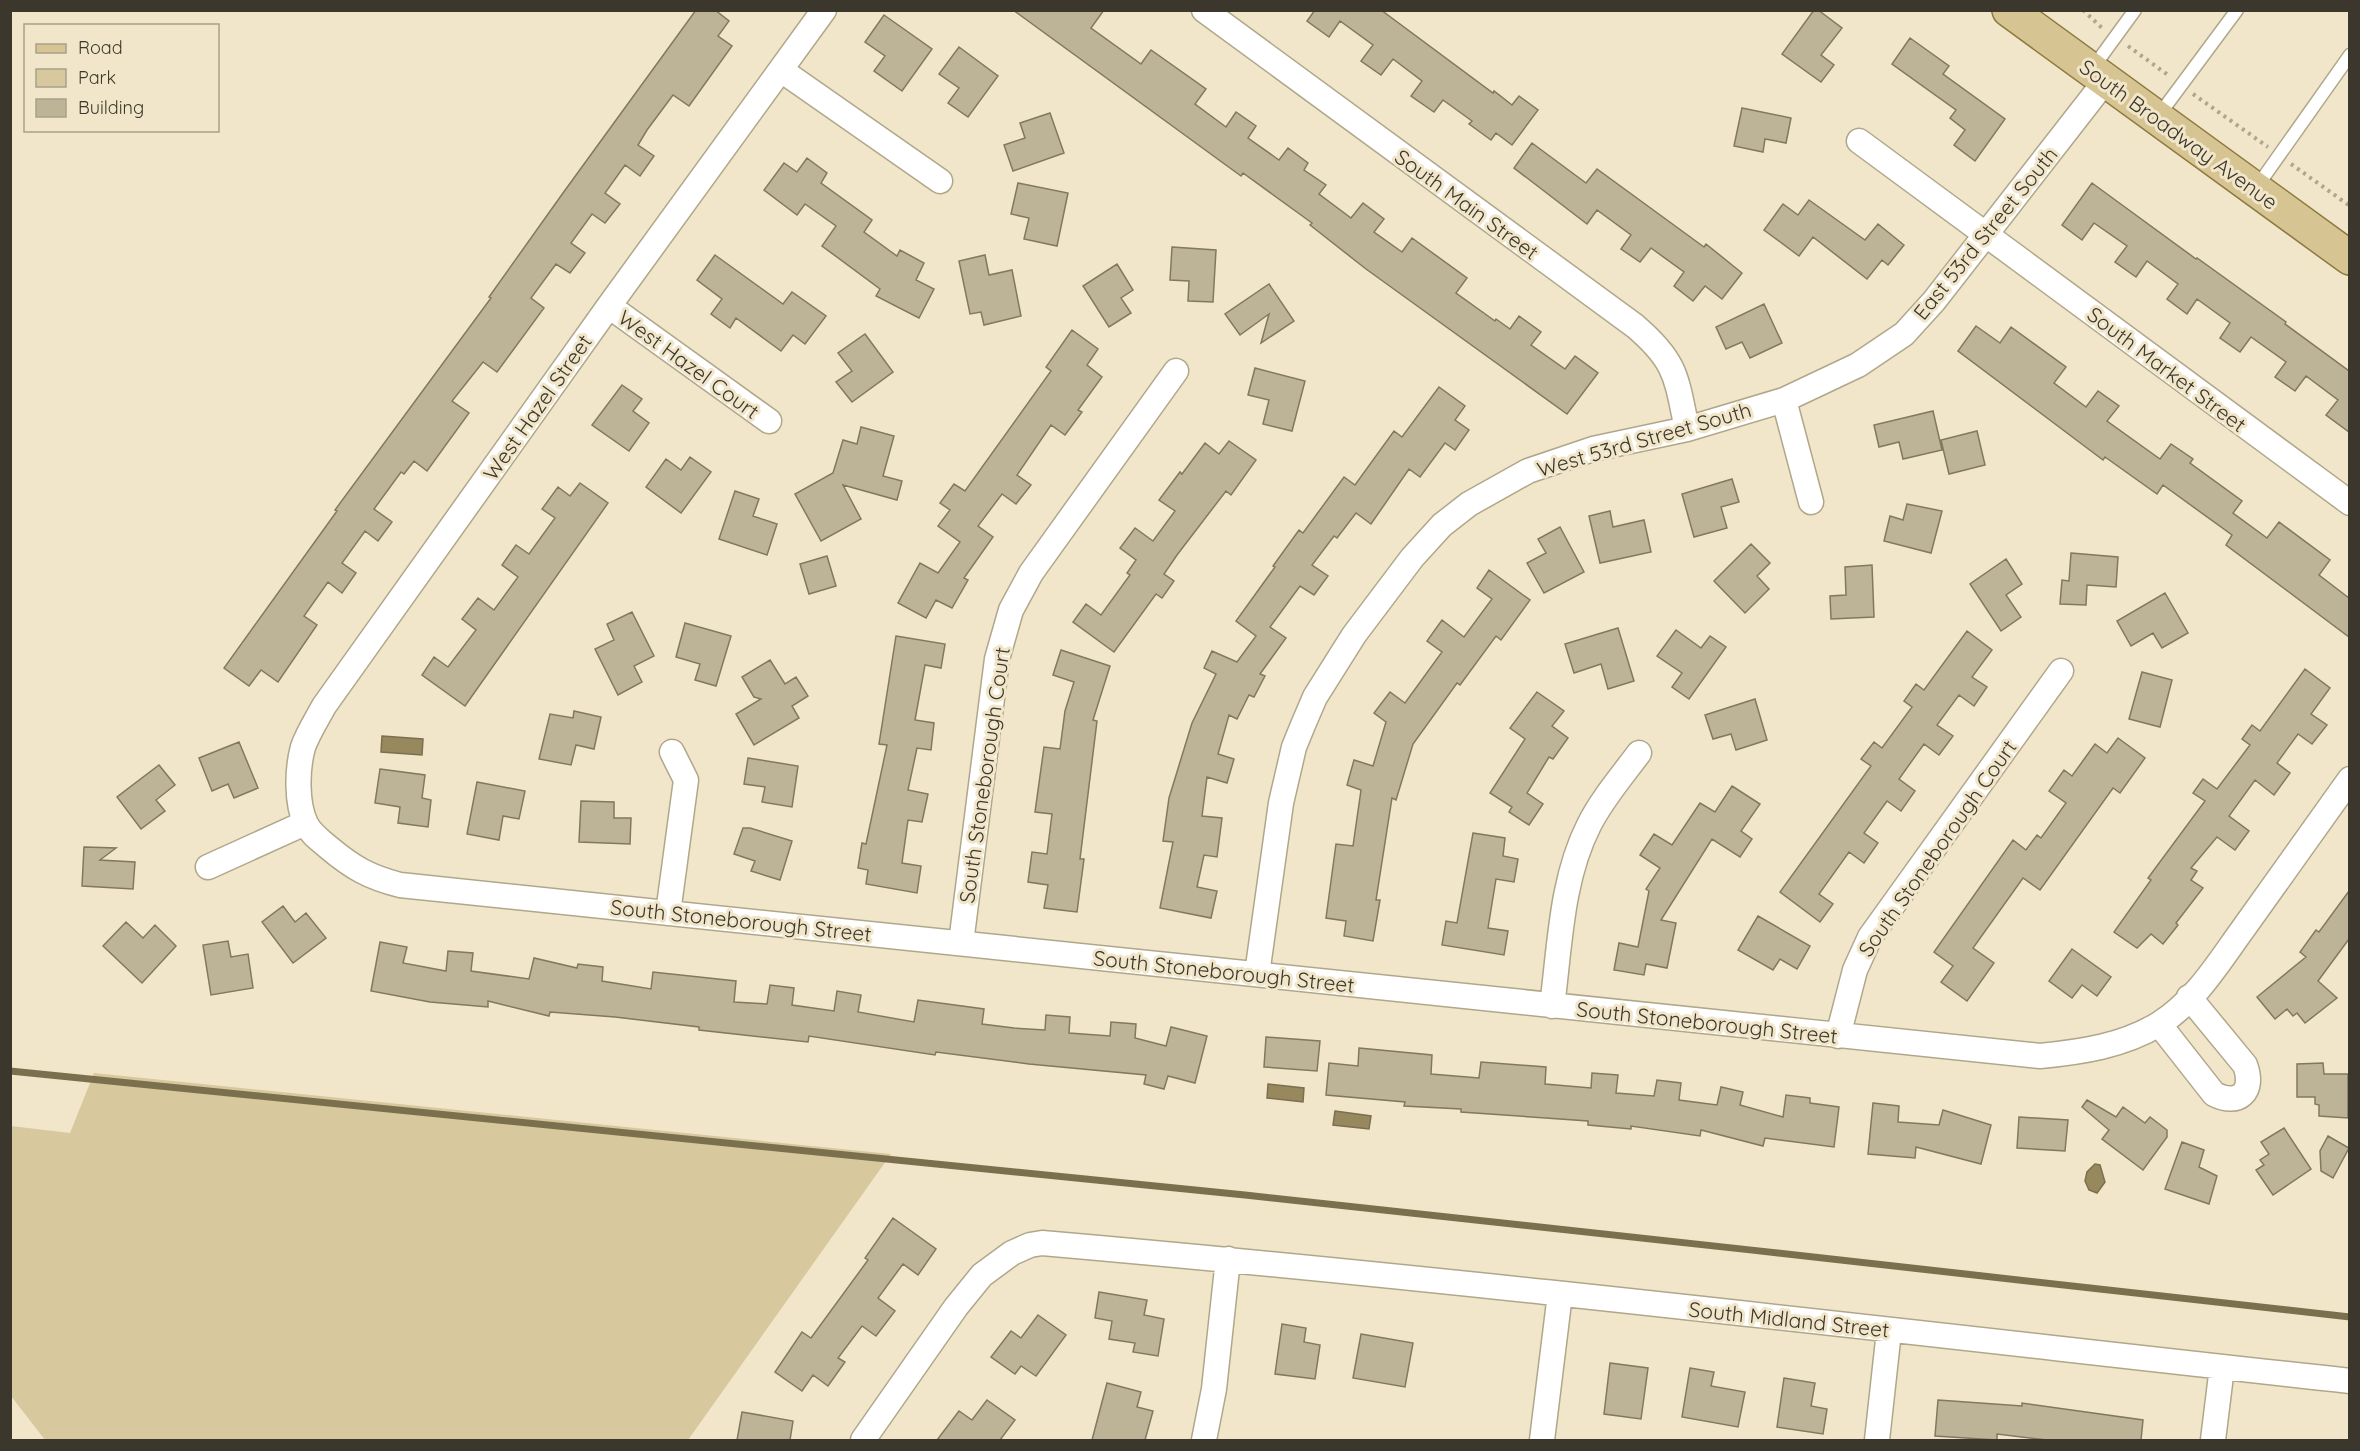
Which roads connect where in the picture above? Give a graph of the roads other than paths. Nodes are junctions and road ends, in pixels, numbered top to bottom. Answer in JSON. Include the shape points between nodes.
{"nodes":[{"id":1,"x":824,"y":10,"type":"edge"},
{"id":2,"x":1204,"y":10,"type":"edge"},
{"id":3,"x":2009,"y":10,"type":"edge"},
{"id":4,"x":2135,"y":10,"type":"edge"},
{"id":5,"x":2237,"y":10,"type":"edge"},
{"id":6,"x":2349,"y":54,"type":"edge"},
{"id":7,"x":781,"y":70,"type":"junction"},
{"id":8,"x":2099,"y":75,"type":"junction"},
{"id":9,"x":2157,"y":118,"type":"junction"},
{"id":10,"x":1859,"y":141,"type":"dead end"},
{"id":11,"x":940,"y":181,"type":"dead end"},
{"id":12,"x":2255,"y":189,"type":"junction"},
{"id":13,"x":1985,"y":234,"type":"junction"},
{"id":14,"x":2343,"y":249,"type":"edge"},
{"id":15,"x":609,"y":306,"type":"junction"},
{"id":16,"x":1176,"y":371,"type":"dead end"},
{"id":17,"x":1784,"y":400,"type":"junction"},
{"id":18,"x":769,"y":421,"type":"dead end"},
{"id":19,"x":1687,"y":429,"type":"junction"},
{"id":20,"x":1811,"y":502,"type":"dead end"},
{"id":21,"x":2349,"y":503,"type":"edge"},
{"id":22,"x":2061,"y":671,"type":"dead end"},
{"id":23,"x":672,"y":752,"type":"dead end"},
{"id":24,"x":1639,"y":753,"type":"dead end"},
{"id":25,"x":2349,"y":779,"type":"edge"},
{"id":26,"x":305,"y":823,"type":"junction"},
{"id":27,"x":208,"y":867,"type":"dead end"},
{"id":28,"x":668,"y":913,"type":"junction"},
{"id":29,"x":961,"y":943,"type":"junction"},
{"id":30,"x":1257,"y":974,"type":"junction"},
{"id":31,"x":2189,"y":997,"type":"junction"},
{"id":32,"x":1552,"y":1006,"type":"junction"},
{"id":33,"x":2159,"y":1024,"type":"junction"},
{"id":34,"x":1838,"y":1036,"type":"junction"},
{"id":35,"x":1228,"y":1259,"type":"junction"},
{"id":36,"x":1560,"y":1294,"type":"junction"},
{"id":37,"x":1889,"y":1330,"type":"junction"},
{"id":38,"x":2222,"y":1367,"type":"junction"},
{"id":39,"x":2349,"y":1381,"type":"edge"},
{"id":40,"x":863,"y":1440,"type":"edge"},
{"id":41,"x":1204,"y":1440,"type":"edge"},
{"id":42,"x":1542,"y":1440,"type":"edge"},
{"id":43,"x":1877,"y":1440,"type":"edge"},
{"id":44,"x":2213,"y":1440,"type":"edge"}],
"edges":[{"from":1,"to":7,"type":"street","name":"West Hazel Street"},
{"from":2,"to":19,"type":"street","name":"South Main Street","via":[[1656,344],[1675,374]]},
{"from":3,"to":8,"type":"main road","name":"South Broadway Avenue"},
{"from":4,"to":8,"type":"lane","via":[[2115,38]]},
{"from":5,"to":9,"type":"lane"},
{"from":6,"to":12,"type":"lane"},
{"from":7,"to":11,"type":"street"},
{"from":7,"to":15,"type":"street","name":"West Hazel Street"},
{"from":8,"to":9,"type":"main road","name":"South Broadway Avenue"},
{"from":8,"to":13,"type":"street","name":"East 53rd Street South"},
{"from":9,"to":12,"type":"main road","name":"South Broadway Avenue"},
{"from":10,"to":13,"type":"street","name":"South Market Street"},
{"from":12,"to":14,"type":"main road","name":"South Broadway Avenue"},
{"from":13,"to":17,"type":"street","name":"East 53rd Street South","via":[[1904,334],[1858,365]]},
{"from":13,"to":21,"type":"street","name":"South Market Street"},
{"from":15,"to":18,"type":"street","name":"West Hazel Court"},
{"from":15,"to":26,"type":"street","name":"West Hazel Street","via":[[324,706],[303,747],[300,765]]},
{"from":16,"to":29,"type":"street","name":"South Stoneborough Court","via":[[1031,573],[1011,610],[998,656]]},
{"from":17,"to":19,"type":"street","name":"West 53rd Street South"},
{"from":17,"to":20,"type":"street"},
{"from":19,"to":30,"type":"street","name":"West 53rd Street South","via":[[1593,449],[1528,471],[1469,504],[1442,525],[1412,558],[1330,670],[1294,747],[1281,803]]},
{"from":22,"to":34,"type":"street","name":"South Stoneborough Court","via":[[1870,938],[1855,970]]},
{"from":23,"to":28,"type":"street","via":[[686,780]]},
{"from":24,"to":32,"type":"street","via":[[1590,823],[1580,845],[1569,879]]},
{"from":25,"to":31,"type":"street","name":"South Stoneborough Street","via":[[2212,973]]},
{"from":26,"to":27,"type":"street"},
{"from":26,"to":28,"type":"street","name":"South Stoneborough Street","via":[[313,835],[356,870],[373,878]]},
{"from":28,"to":29,"type":"street","name":"South Stoneborough Street"},
{"from":29,"to":30,"type":"street","name":"South Stoneborough Street"},
{"from":30,"to":32,"type":"street","name":"South Stoneborough Street"},
{"from":31,"to":33,"type":"street","name":"South Stoneborough Street"},
{"from":31,"to":33,"type":"street","via":[[2245,1065],[2249,1077],[2247,1090],[2238,1098],[2225,1100],[2214,1094]]},
{"from":32,"to":34,"type":"street","name":"South Stoneborough Street"},
{"from":33,"to":34,"type":"street","name":"South Stoneborough Street","via":[[2116,1043],[2077,1053],[2040,1056]]},
{"from":35,"to":36,"type":"street","name":"South Midland Street"},
{"from":35,"to":40,"type":"street","name":"South Midland Street","via":[[1042,1243],[1012,1253],[982,1275],[956,1307]]},
{"from":35,"to":41,"type":"street","via":[[1214,1389]]},
{"from":36,"to":37,"type":"street","name":"South Midland Street"},
{"from":36,"to":42,"type":"street"},
{"from":37,"to":38,"type":"street","name":"South Midland Street"},
{"from":37,"to":43,"type":"street"},
{"from":38,"to":39,"type":"street","name":"South Midland Street"},
{"from":38,"to":44,"type":"street"}]}
